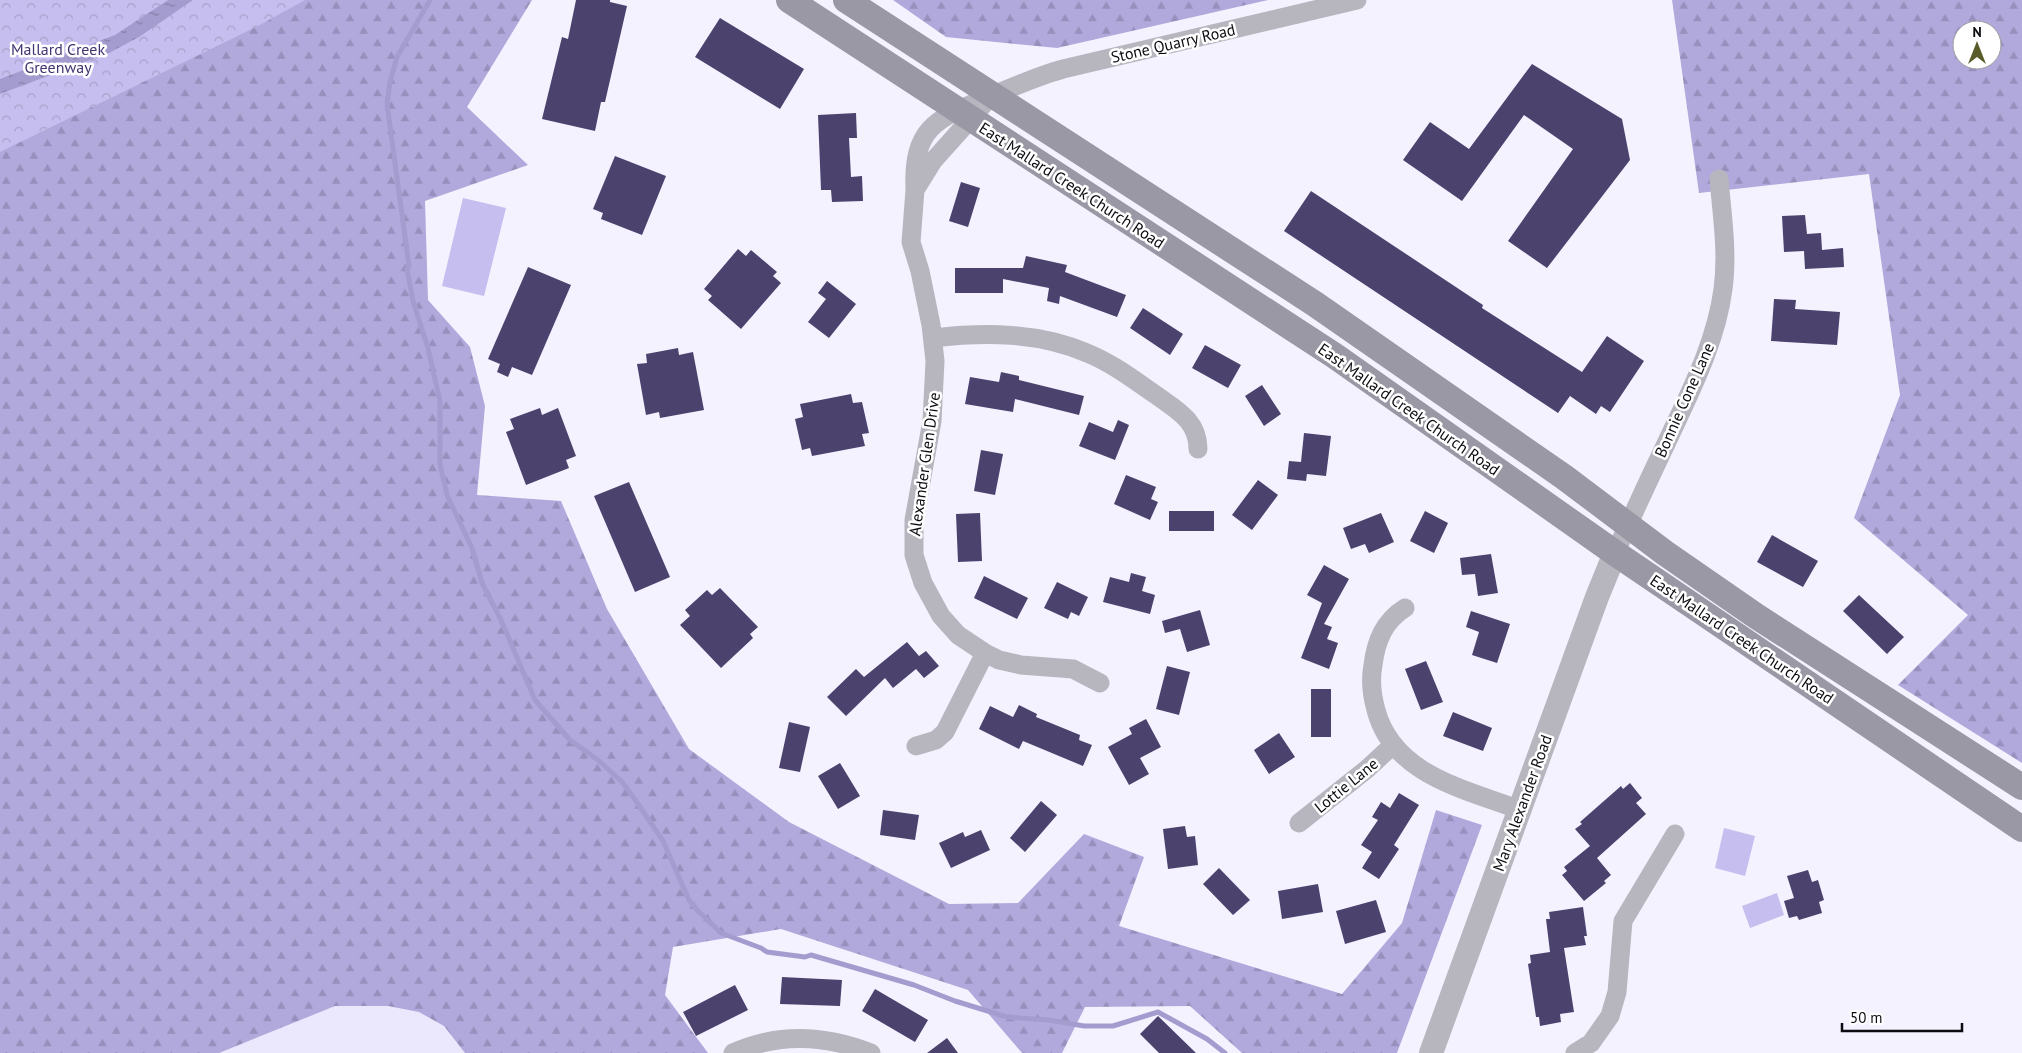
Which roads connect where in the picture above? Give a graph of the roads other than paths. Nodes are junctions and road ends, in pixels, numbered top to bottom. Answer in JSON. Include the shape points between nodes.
{"nodes":[{"id":1,"x":788,"y":0,"type":"edge"},
{"id":2,"x":846,"y":0,"type":"edge"},
{"id":3,"x":1357,"y":0,"type":"edge"},
{"id":4,"x":992,"y":95,"type":"junction"},
{"id":5,"x":963,"y":115,"type":"junction"},
{"id":6,"x":1718,"y":179,"type":"dead end"},
{"id":7,"x":933,"y":338,"type":"junction"},
{"id":8,"x":1198,"y":449,"type":"dead end"},
{"id":9,"x":1628,"y":525,"type":"junction"},
{"id":10,"x":1615,"y":553,"type":"junction"},
{"id":11,"x":1405,"y":608,"type":"dead end"},
{"id":12,"x":985,"y":653,"type":"junction"},
{"id":13,"x":1100,"y":683,"type":"dead end"},
{"id":14,"x":1393,"y":745,"type":"junction"},
{"id":15,"x":916,"y":746,"type":"dead end"},
{"id":16,"x":2022,"y":787,"type":"edge"},
{"id":17,"x":1520,"y":810,"type":"junction"},
{"id":18,"x":1299,"y":823,"type":"dead end"},
{"id":19,"x":2022,"y":829,"type":"edge"},
{"id":20,"x":1675,"y":834,"type":"dead end"},
{"id":21,"x":733,"y":1053,"type":"edge"},
{"id":22,"x":871,"y":1053,"type":"edge"},
{"id":23,"x":1431,"y":1053,"type":"edge"},
{"id":24,"x":1575,"y":1053,"type":"edge"}],
"edges":[{"from":1,"to":5,"type":"main road","name":"East Mallard Creek Church Road"},
{"from":2,"to":4,"type":"main road","name":"East Mallard Creek Church Road"},
{"from":3,"to":4,"type":"street","name":"Stone Quarry Road","via":[[1063,69]]},
{"from":4,"to":5,"type":"street","name":"Alexander Glen Drive"},
{"from":4,"to":9,"type":"main road","name":"East Mallard Creek Church Road","via":[[1315,304]]},
{"from":5,"to":7,"type":"street","name":"Alexander Glen Drive","via":[[940,119],[927,133],[916,160],[911,242],[920,270]]},
{"from":5,"to":10,"type":"main road","name":"East Mallard Creek Church Road","via":[[1335,356]]},
{"from":6,"to":9,"type":"street","name":"Bonnie Cone Lane","via":[[1725,273],[1713,332],[1700,369]]},
{"from":7,"to":8,"type":"street","via":[[1007,334],[1044,340],[1089,353],[1117,368],[1182,413],[1195,429]]},
{"from":7,"to":12,"type":"street","name":"Alexander Glen Drive","via":[[932,421],[914,520],[914,555],[923,584],[941,616],[958,635]]},
{"from":9,"to":10,"type":"street","name":"Bonnie Cone Lane"},
{"from":9,"to":16,"type":"main road","name":"East Mallard Creek Church Road","via":[[1756,616]]},
{"from":10,"to":17,"type":"street","name":"Mary Alexander Road"},
{"from":10,"to":19,"type":"main road","name":"East Mallard Creek Church Road"},
{"from":11,"to":14,"type":"street","via":[[1383,630],[1375,648],[1372,672],[1372,694],[1378,716]]},
{"from":12,"to":13,"type":"street","name":"Alexander Glen Drive","via":[[1022,665],[1073,669]]},
{"from":12,"to":15,"type":"street","via":[[945,732],[936,740]]},
{"from":14,"to":17,"type":"street","via":[[1407,761],[1425,773]]},
{"from":14,"to":18,"type":"street","name":"Lottie Lane"},
{"from":17,"to":23,"type":"street","name":"Mary Alexander Road"},
{"from":20,"to":24,"type":"street","via":[[1623,921],[1617,992],[1610,1016],[1592,1043]]},
{"from":21,"to":22,"type":"street","via":[[789,1037],[824,1039]]}]}
